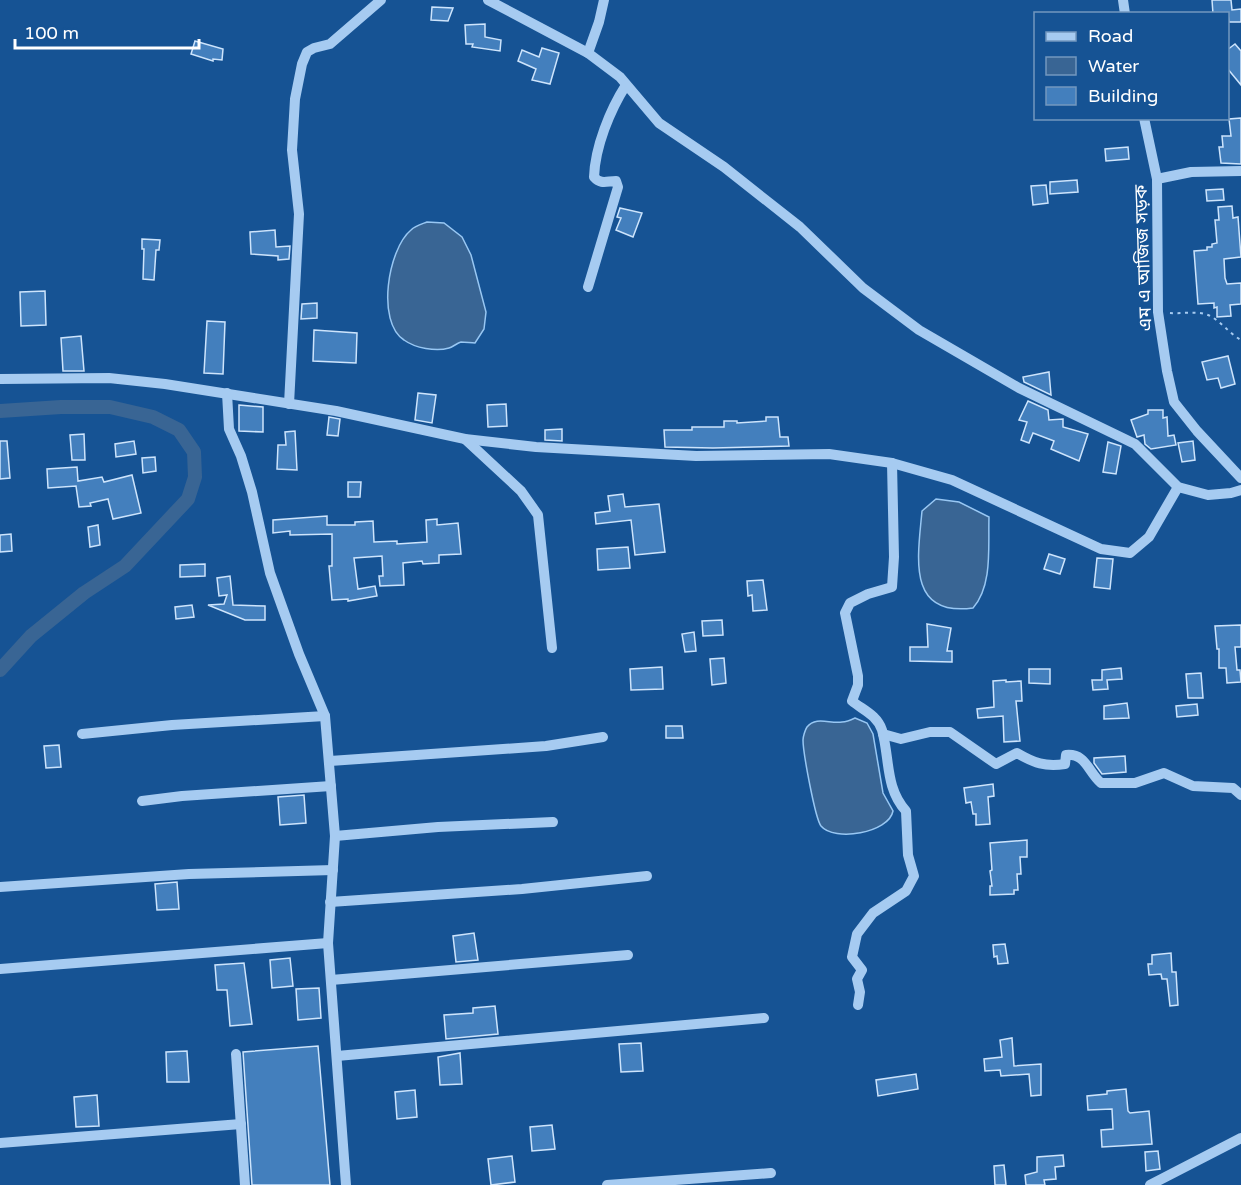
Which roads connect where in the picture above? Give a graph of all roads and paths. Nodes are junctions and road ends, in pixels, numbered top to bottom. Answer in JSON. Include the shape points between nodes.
{"nodes":[{"id":1,"x":381,"y":0,"type":"edge"},
{"id":2,"x":488,"y":0,"type":"edge"},
{"id":3,"x":604,"y":0,"type":"edge"},
{"id":4,"x":503,"y":3,"type":"edge"},
{"id":5,"x":588,"y":53,"type":"junction"},
{"id":6,"x":626,"y":85,"type":"junction"},
{"id":7,"x":1144,"y":120,"type":"edge"},
{"id":8,"x":1241,"y":171,"type":"edge"},
{"id":9,"x":1157,"y":179,"type":"junction"},
{"id":10,"x":588,"y":287,"type":"dead end"},
{"id":11,"x":1158,"y":312,"type":"junction"},
{"id":12,"x":1241,"y":340,"type":"edge"},
{"id":13,"x":0,"y":379,"type":"edge"},
{"id":14,"x":227,"y":393,"type":"junction"},
{"id":15,"x":289,"y":404,"type":"junction"},
{"id":16,"x":465,"y":439,"type":"junction"},
{"id":17,"x":892,"y":463,"type":"junction"},
{"id":18,"x":1241,"y":478,"type":"edge"},
{"id":19,"x":1178,"y":487,"type":"junction"},
{"id":20,"x":1241,"y":490,"type":"edge"},
{"id":21,"x":552,"y":648,"type":"dead end"},
{"id":22,"x":325,"y":716,"type":"junction"},
{"id":23,"x":82,"y":734,"type":"dead end"},
{"id":24,"x":883,"y":734,"type":"junction"},
{"id":25,"x":603,"y":737,"type":"dead end"},
{"id":26,"x":330,"y":761,"type":"junction"},
{"id":27,"x":331,"y":786,"type":"junction"},
{"id":28,"x":1241,"y":795,"type":"edge"},
{"id":29,"x":142,"y":801,"type":"dead end"},
{"id":30,"x":553,"y":822,"type":"dead end"},
{"id":31,"x":335,"y":836,"type":"junction"},
{"id":32,"x":333,"y":870,"type":"junction"},
{"id":33,"x":647,"y":876,"type":"dead end"},
{"id":34,"x":0,"y":887,"type":"edge"},
{"id":35,"x":330,"y":902,"type":"junction"},
{"id":36,"x":328,"y":943,"type":"junction"},
{"id":37,"x":628,"y":955,"type":"dead end"},
{"id":38,"x":0,"y":969,"type":"edge"},
{"id":39,"x":331,"y":980,"type":"junction"},
{"id":40,"x":858,"y":1005,"type":"dead end"},
{"id":41,"x":764,"y":1018,"type":"dead end"},
{"id":42,"x":236,"y":1054,"type":"dead end"},
{"id":43,"x":337,"y":1056,"type":"junction"},
{"id":44,"x":241,"y":1124,"type":"junction"},
{"id":45,"x":1241,"y":1138,"type":"edge"},
{"id":46,"x":0,"y":1143,"type":"edge"},
{"id":47,"x":771,"y":1173,"type":"dead end"},
{"id":48,"x":246,"y":1185,"type":"edge"},
{"id":49,"x":346,"y":1185,"type":"edge"},
{"id":50,"x":607,"y":1185,"type":"edge"},
{"id":51,"x":1150,"y":1185,"type":"edge"}],
"edges":[{"from":1,"to":15,"type":"street","via":[[330,44],[307,52],[302,64],[292,150],[299,214]]},
{"from":2,"to":4,"type":"street"},
{"from":3,"to":5,"type":"street"},
{"from":4,"to":5,"type":"street"},
{"from":5,"to":6,"type":"street"},
{"from":6,"to":10,"type":"street","via":[[613,106],[594,165],[597,181],[616,181],[618,187]]},
{"from":6,"to":19,"type":"street","via":[[659,123],[724,167],[800,228],[863,288],[920,330],[1018,388],[1135,444]]},
{"from":7,"to":9,"type":"street","name":"এম এ আজিজ সড়ক"},
{"from":8,"to":9,"type":"street","via":[[1191,172]]},
{"from":9,"to":11,"type":"street","name":"এম এ আজিজ সড়ক"},
{"from":11,"to":12,"type":"path","via":[[1207,314]]},
{"from":11,"to":18,"type":"street","name":"এম এ আজিজ সড়ক","via":[[1174,402]]},
{"from":13,"to":14,"type":"street","via":[[109,378]]},
{"from":14,"to":15,"type":"street"},
{"from":14,"to":22,"type":"street","via":[[229,429],[252,492],[270,573]]},
{"from":15,"to":16,"type":"street"},
{"from":16,"to":17,"type":"street","via":[[696,456],[830,454]]},
{"from":16,"to":21,"type":"street","via":[[521,491],[538,515]]},
{"from":17,"to":19,"type":"street","via":[[952,480],[1101,549],[1130,553],[1149,537]]},
{"from":17,"to":24,"type":"street","via":[[892,587],[850,603],[845,613],[858,676],[852,701],[865,708],[880,724]]},
{"from":19,"to":20,"type":"street","via":[[1208,495]]},
{"from":22,"to":23,"type":"street"},
{"from":22,"to":26,"type":"street"},
{"from":24,"to":28,"type":"street","via":[[901,739],[950,732],[996,764],[1017,753],[1050,766],[1065,764],[1066,755],[1075,754],[1101,783],[1135,783],[1164,773],[1194,786],[1233,788]]},
{"from":24,"to":40,"type":"street","via":[[890,782],[906,812],[908,855],[914,876],[906,891],[873,913],[857,934],[852,957],[862,970],[857,979]]},
{"from":25,"to":26,"type":"street","via":[[546,746]]},
{"from":26,"to":27,"type":"street"},
{"from":27,"to":29,"type":"street"},
{"from":27,"to":31,"type":"street"},
{"from":30,"to":31,"type":"street"},
{"from":31,"to":32,"type":"street"},
{"from":32,"to":34,"type":"street","via":[[189,874]]},
{"from":32,"to":35,"type":"street"},
{"from":33,"to":35,"type":"street"},
{"from":35,"to":36,"type":"street"},
{"from":36,"to":38,"type":"street"},
{"from":36,"to":39,"type":"street"},
{"from":37,"to":39,"type":"street"},
{"from":39,"to":43,"type":"street"},
{"from":41,"to":43,"type":"street"},
{"from":42,"to":44,"type":"street"},
{"from":43,"to":49,"type":"street"},
{"from":44,"to":46,"type":"street"},
{"from":44,"to":48,"type":"street"},
{"from":45,"to":51,"type":"street"},
{"from":47,"to":50,"type":"street"}]}
